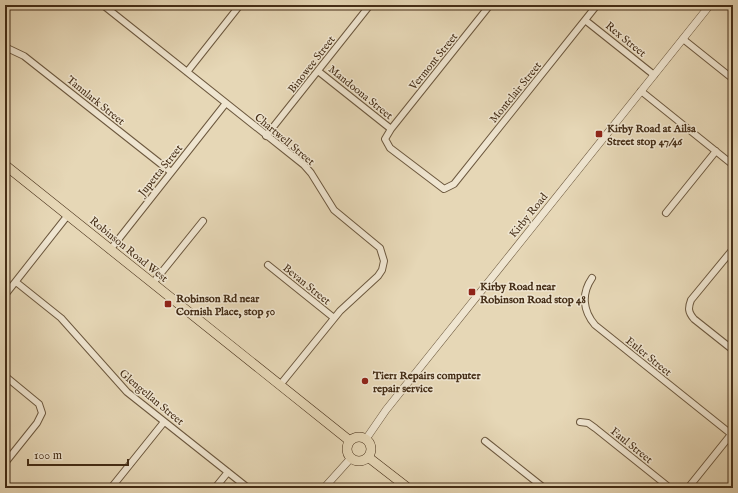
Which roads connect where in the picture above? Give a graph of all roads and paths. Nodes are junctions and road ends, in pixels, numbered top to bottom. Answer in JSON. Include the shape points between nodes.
{"nodes":[{"id":1,"x":103,"y":5,"type":"edge"},
{"id":2,"x":240,"y":5,"type":"edge"},
{"id":3,"x":370,"y":5,"type":"edge"},
{"id":4,"x":490,"y":5,"type":"edge"},
{"id":5,"x":597,"y":5,"type":"edge"},
{"id":6,"x":710,"y":5,"type":"edge"},
{"id":7,"x":585,"y":20,"type":"junction"},
{"id":8,"x":683,"y":39,"type":"junction"},
{"id":9,"x":5,"y":47,"type":"edge"},
{"id":10,"x":318,"y":70,"type":"junction"},
{"id":11,"x":187,"y":72,"type":"junction"},
{"id":12,"x":654,"y":74,"type":"junction"},
{"id":13,"x":733,"y":79,"type":"edge"},
{"id":14,"x":641,"y":91,"type":"junction"},
{"id":15,"x":226,"y":103,"type":"junction"},
{"id":16,"x":391,"y":129,"type":"junction"},
{"id":17,"x":266,"y":136,"type":"junction"},
{"id":18,"x":716,"y":151,"type":"junction"},
{"id":19,"x":5,"y":165,"type":"edge"},
{"id":20,"x":733,"y":165,"type":"edge"},
{"id":21,"x":171,"y":172,"type":"junction"},
{"id":22,"x":666,"y":213,"type":"dead end"},
{"id":23,"x":68,"y":215,"type":"junction"},
{"id":24,"x":203,"y":221,"type":"dead end"},
{"id":25,"x":110,"y":250,"type":"junction"},
{"id":26,"x":732,"y":252,"type":"edge"},
{"id":27,"x":268,"y":265,"type":"dead end"},
{"id":28,"x":592,"y":278,"type":"dead end"},
{"id":29,"x":16,"y":282,"type":"junction"},
{"id":30,"x":152,"y":283,"type":"junction"},
{"id":31,"x":5,"y":295,"type":"edge"},
{"id":32,"x":334,"y":318,"type":"junction"},
{"id":33,"x":733,"y":350,"type":"edge"},
{"id":34,"x":5,"y":376,"type":"edge"},
{"id":35,"x":280,"y":385,"type":"junction"},
{"id":36,"x":164,"y":422,"type":"junction"},
{"id":37,"x":580,"y":422,"type":"dead end"},
{"id":38,"x":732,"y":433,"type":"edge"},
{"id":39,"x":366,"y":439,"type":"junction"},
{"id":40,"x":350,"y":441,"type":"junction"},
{"id":41,"x":485,"y":441,"type":"dead end"},
{"id":42,"x":368,"y":457,"type":"junction"},
{"id":43,"x":351,"y":458,"type":"junction"},
{"id":44,"x":5,"y":463,"type":"edge"},
{"id":45,"x":228,"y":472,"type":"junction"},
{"id":46,"x":111,"y":488,"type":"edge"},
{"id":47,"x":215,"y":488,"type":"edge"},
{"id":48,"x":248,"y":488,"type":"edge"},
{"id":49,"x":324,"y":488,"type":"edge"},
{"id":50,"x":408,"y":488,"type":"edge"},
{"id":51,"x":544,"y":488,"type":"edge"},
{"id":52,"x":670,"y":488,"type":"edge"},
{"id":53,"x":688,"y":488,"type":"edge"}],
"edges":[{"from":1,"to":11,"type":"street","name":"Chartwell Street"},
{"from":2,"to":11,"type":"street"},
{"from":3,"to":10,"type":"street","name":"Binowee Street"},
{"from":4,"to":16,"type":"street","name":"Vermont Street"},
{"from":5,"to":7,"type":"street","name":"Montclair Street"},
{"from":6,"to":8,"type":"street","name":"Kirby Road"},
{"from":7,"to":12,"type":"street","name":"Rex Street"},
{"from":7,"to":16,"type":"street","name":"Montclair Street","via":[[454,184],[446,189],[436,185],[388,145],[385,139]]},
{"from":8,"to":12,"type":"street","name":"Kirby Road"},
{"from":8,"to":13,"type":"street"},
{"from":9,"to":21,"type":"street","name":"Tannlark Street","via":[[24,56]]},
{"from":10,"to":16,"type":"street","name":"Mandoona Street"},
{"from":10,"to":17,"type":"street","name":"Binowee Street"},
{"from":11,"to":15,"type":"street","name":"Chartwell Street"},
{"from":12,"to":14,"type":"street","name":"Kirby Road"},
{"from":14,"to":18,"type":"street"},
{"from":14,"to":39,"type":"street","name":"Kirby Road","via":[[386,410]]},
{"from":15,"to":17,"type":"street","name":"Chartwell Street"},
{"from":15,"to":21,"type":"street","name":"Jupetta Street"},
{"from":17,"to":32,"type":"street","name":"Chartwell Street","via":[[308,169],[334,210],[374,242],[383,254],[380,274]]},
{"from":18,"to":20,"type":"street"},
{"from":18,"to":22,"type":"street"},
{"from":19,"to":23,"type":"main road","name":"Robinson Road West"},
{"from":21,"to":25,"type":"street","name":"Jupetta Street"},
{"from":23,"to":25,"type":"main road","name":"Robinson Road West"},
{"from":23,"to":29,"type":"street"},
{"from":24,"to":30,"type":"street"},
{"from":25,"to":30,"type":"main road","name":"Robinson Road West"},
{"from":26,"to":33,"type":"street","via":[[691,300],[688,307],[694,318]]},
{"from":27,"to":32,"type":"street","name":"Bevan Street"},
{"from":28,"to":38,"type":"street","name":"Euler Street","via":[[585,291],[585,310],[595,325]]},
{"from":29,"to":31,"type":"street"},
{"from":29,"to":36,"type":"street","name":"Glengellan Street","via":[[61,318],[121,386]]},
{"from":30,"to":35,"type":"main road","name":"Robinson Road West"},
{"from":32,"to":35,"type":"street","name":"Chartwell Street"},
{"from":34,"to":44,"type":"street","via":[[39,404],[42,413]]},
{"from":35,"to":40,"type":"main road","name":"Robinson Road West"},
{"from":36,"to":45,"type":"street","name":"Glengellan Street"},
{"from":36,"to":46,"type":"street"},
{"from":37,"to":52,"type":"street","name":"Faul Street","via":[[588,423],[595,428]]},
{"from":38,"to":53,"type":"street"},
{"from":39,"to":40,"type":"main road","via":[[356,438]]},
{"from":39,"to":42,"type":"main road","via":[[371,449]]},
{"from":40,"to":43,"type":"main road","via":[[348,451]]},
{"from":41,"to":51,"type":"street"},
{"from":42,"to":43,"type":"main road","via":[[360,461]]},
{"from":42,"to":50,"type":"main road"},
{"from":43,"to":49,"type":"street"},
{"from":45,"to":47,"type":"street"},
{"from":45,"to":48,"type":"street","name":"Glengellan Street"}]}
